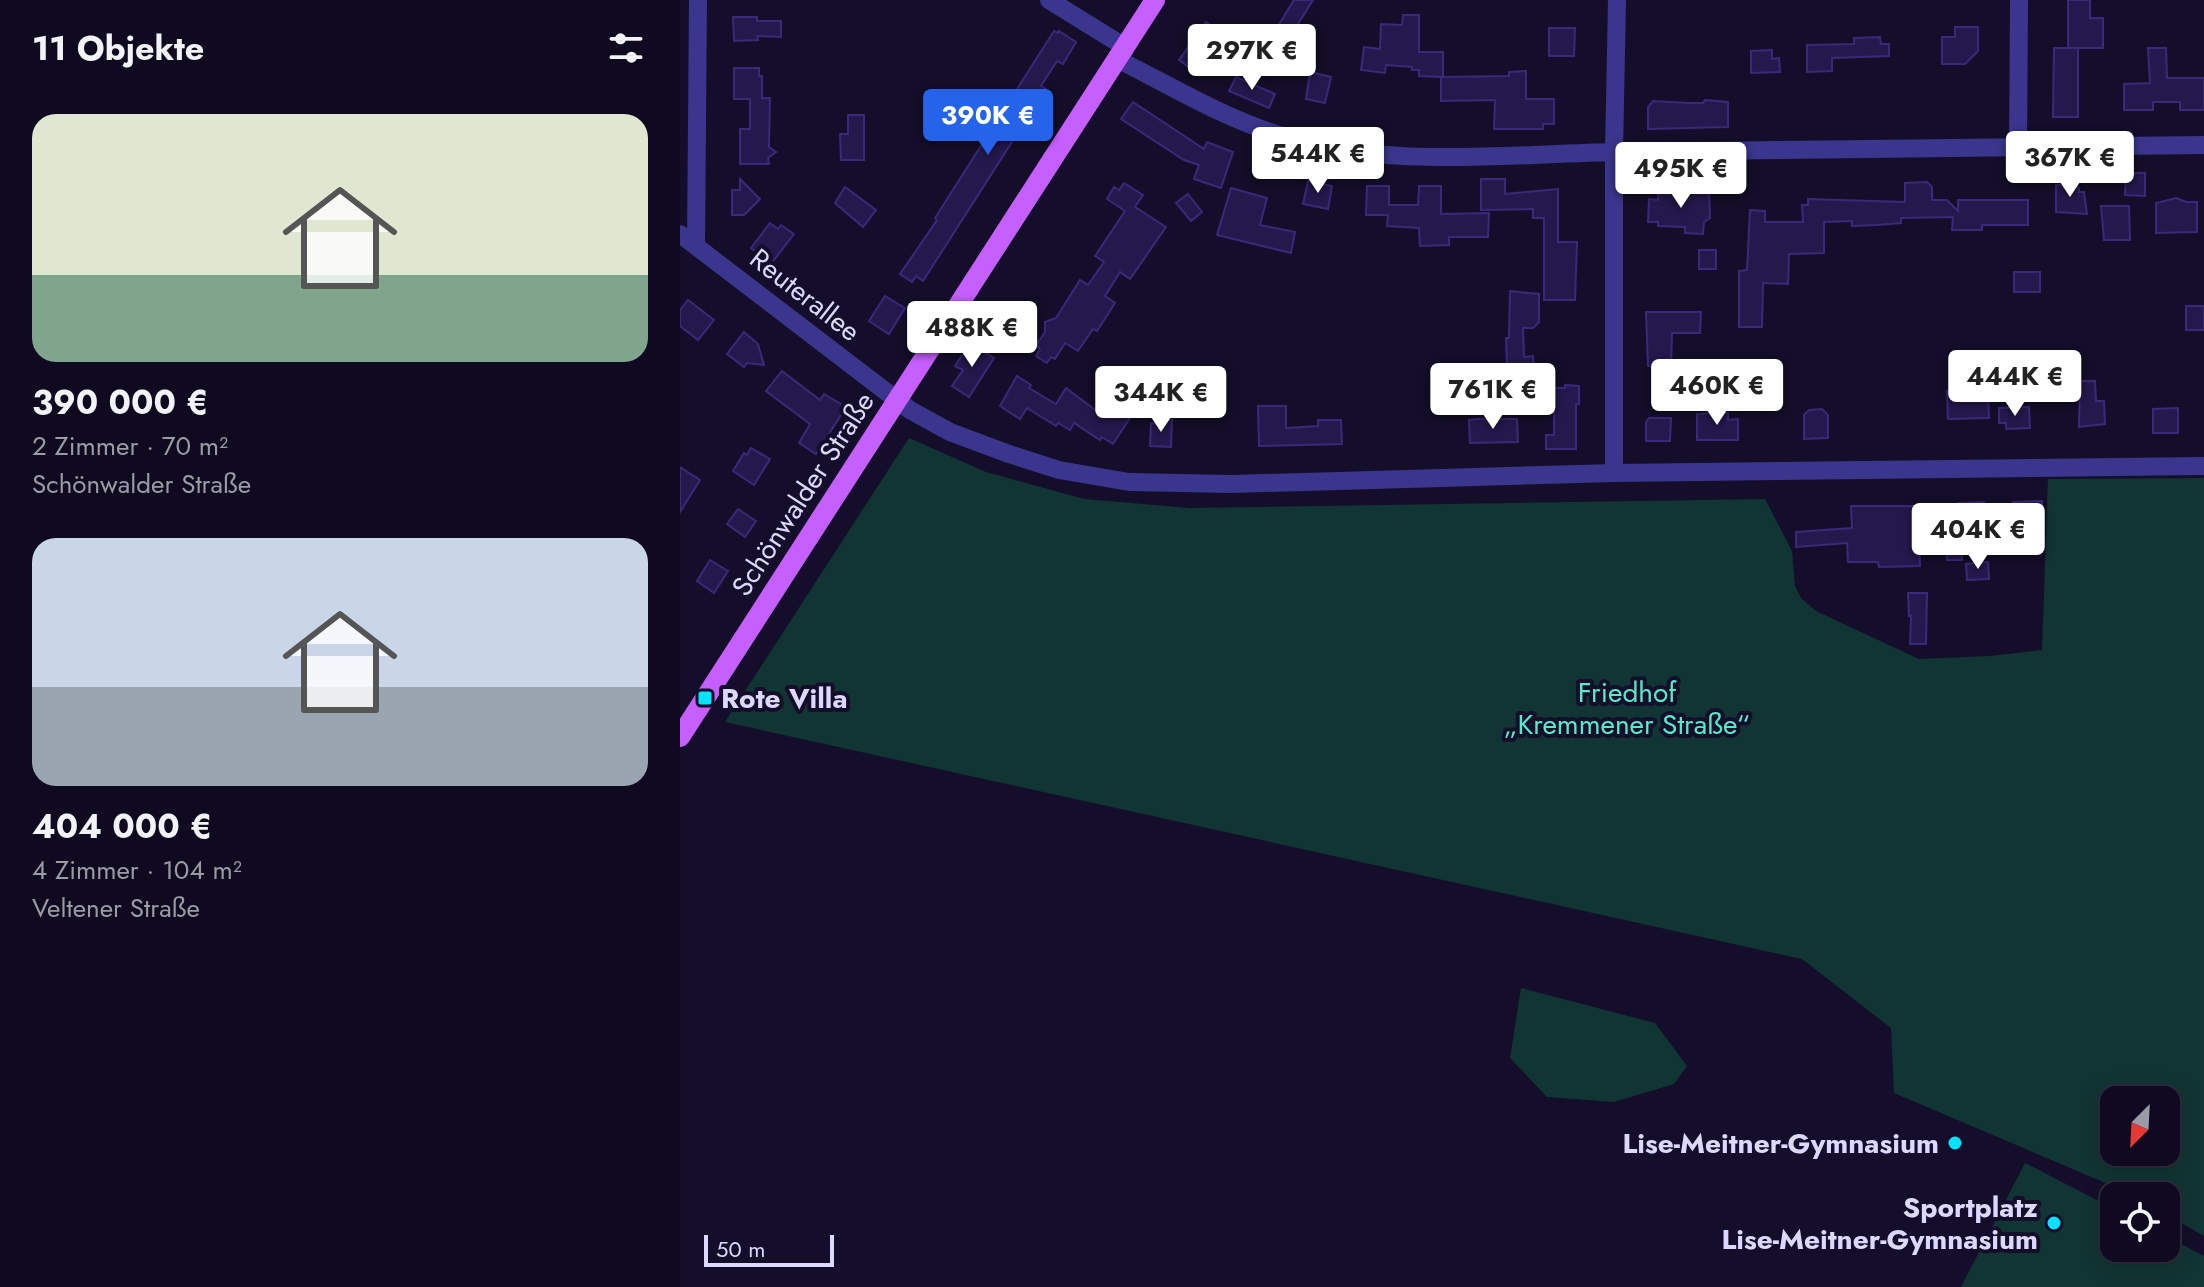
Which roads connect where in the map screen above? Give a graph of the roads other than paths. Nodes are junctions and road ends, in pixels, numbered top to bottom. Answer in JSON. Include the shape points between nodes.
{"nodes":[{"id":1,"x":698,"y":0,"type":"edge"},
{"id":2,"x":1049,"y":0,"type":"edge"},
{"id":3,"x":1155,"y":0,"type":"edge"},
{"id":4,"x":1617,"y":0,"type":"edge"},
{"id":5,"x":2019,"y":0,"type":"edge"},
{"id":6,"x":1121,"y":53,"type":"junction"},
{"id":7,"x":2204,"y":145,"type":"edge"},
{"id":8,"x":2018,"y":148,"type":"junction"},
{"id":9,"x":1614,"y":153,"type":"junction"},
{"id":10,"x":680,"y":234,"type":"edge"},
{"id":11,"x":696,"y":246,"type":"junction"},
{"id":12,"x":896,"y":400,"type":"junction"},
{"id":13,"x":2204,"y":466,"type":"edge"},
{"id":14,"x":1614,"y":473,"type":"junction"},
{"id":15,"x":680,"y":737,"type":"edge"}],
"edges":[{"from":1,"to":11,"type":"street"},
{"from":2,"to":6,"type":"street"},
{"from":3,"to":6,"type":"main road","name":"Schönwalder Straße"},
{"from":4,"to":9,"type":"street"},
{"from":5,"to":8,"type":"street"},
{"from":6,"to":9,"type":"street","via":[[1204,104],[1276,134],[1358,152],[1414,158]]},
{"from":6,"to":12,"type":"main road","name":"Schönwalder Straße"},
{"from":7,"to":8,"type":"street"},
{"from":8,"to":9,"type":"street"},
{"from":9,"to":14,"type":"street"},
{"from":10,"to":11,"type":"street","name":"Reuterallee"},
{"from":11,"to":12,"type":"street","name":"Reuterallee"},
{"from":12,"to":14,"type":"street","name":"Reuterallee","via":[[950,432],[1009,454],[1059,470],[1129,482]]},
{"from":12,"to":15,"type":"main road","name":"Schönwalder Straße"},
{"from":13,"to":14,"type":"street","name":"Reuterallee"}]}
